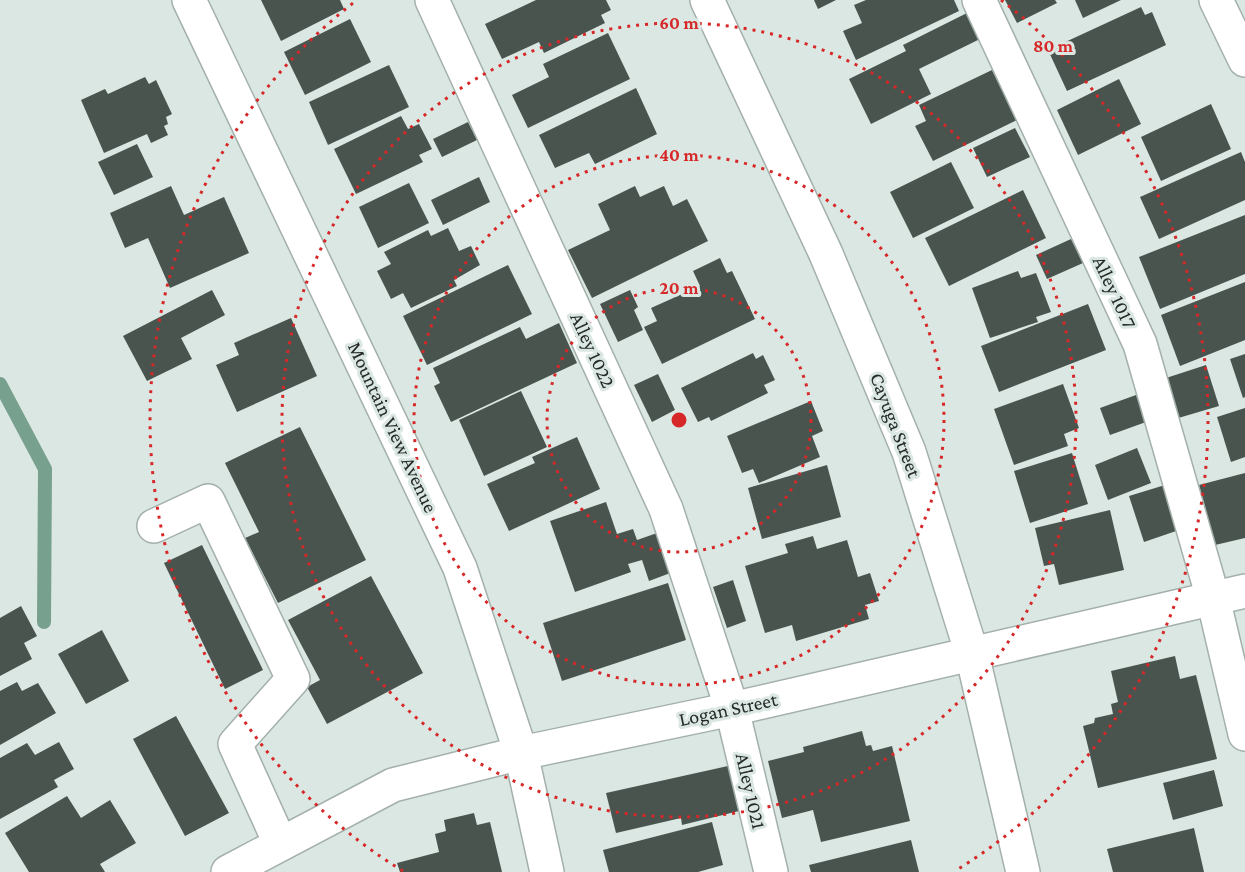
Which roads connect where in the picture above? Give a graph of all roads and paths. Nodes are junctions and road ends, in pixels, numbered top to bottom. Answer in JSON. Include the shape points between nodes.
{"nodes":[{"id":1,"x":189,"y":0,"type":"edge"},
{"id":2,"x":432,"y":0,"type":"edge"},
{"id":3,"x":707,"y":0,"type":"edge"},
{"id":4,"x":980,"y":0,"type":"edge"},
{"id":5,"x":1216,"y":0,"type":"edge"},
{"id":6,"x":1245,"y":60,"type":"edge"},
{"id":7,"x":154,"y":526,"type":"dead end"},
{"id":8,"x":1245,"y":591,"type":"edge"},
{"id":9,"x":1213,"y":598,"type":"junction"},
{"id":10,"x":972,"y":654,"type":"junction"},
{"id":11,"x":732,"y":709,"type":"junction"},
{"id":12,"x":1245,"y":734,"type":"edge"},
{"id":13,"x":521,"y":753,"type":"junction"},
{"id":14,"x":279,"y":843,"type":"junction"},
{"id":15,"x":228,"y":872,"type":"edge"},
{"id":16,"x":547,"y":872,"type":"edge"},
{"id":17,"x":771,"y":872,"type":"edge"},
{"id":18,"x":1023,"y":872,"type":"edge"}],
"edges":[{"from":1,"to":13,"type":"street","name":"Mountain View Avenue","via":[[460,568]]},
{"from":2,"to":11,"type":"street","name":"Alley 1022","via":[[666,509]]},
{"from":3,"to":10,"type":"street","name":"Cayuga Street","via":[[826,254],[909,452]]},
{"from":4,"to":9,"type":"street","name":"Alley 1017","via":[[1140,344]]},
{"from":5,"to":6,"type":"street"},
{"from":7,"to":14,"type":"street","via":[[208,501],[293,679],[235,744]]},
{"from":8,"to":9,"type":"street","name":"Logan Street"},
{"from":9,"to":10,"type":"street","name":"Logan Street"},
{"from":9,"to":12,"type":"street","name":"Alley 1017"},
{"from":10,"to":11,"type":"street","name":"Logan Street"},
{"from":10,"to":18,"type":"street","name":"Cayuga Street"},
{"from":11,"to":13,"type":"street","name":"Logan Street"},
{"from":11,"to":17,"type":"street","name":"Alley 1021"},
{"from":13,"to":14,"type":"street","name":"Logan Street","via":[[393,784]]},
{"from":13,"to":16,"type":"street","name":"Mountain View Avenue"},
{"from":14,"to":15,"type":"street","name":"Logan Street"}]}
